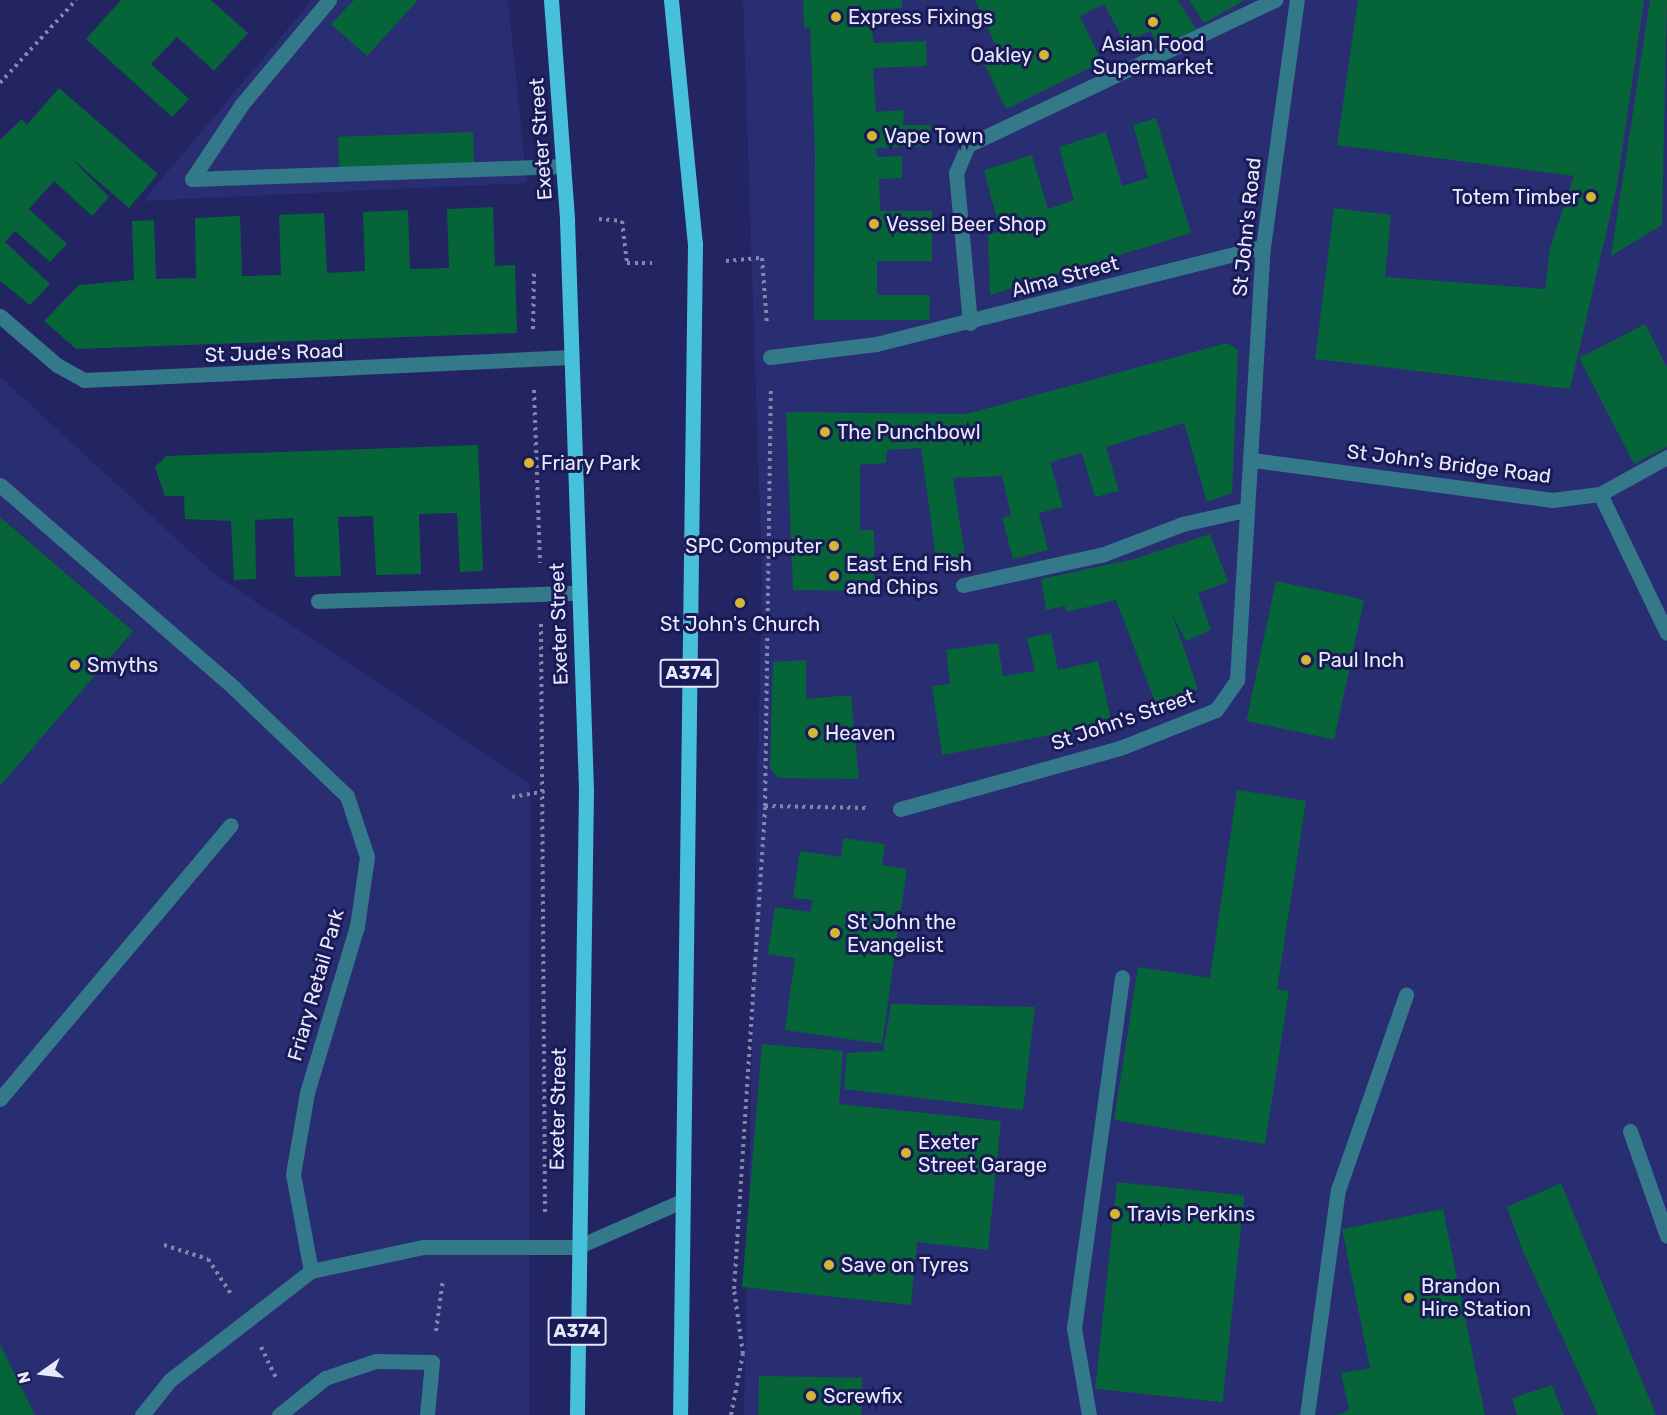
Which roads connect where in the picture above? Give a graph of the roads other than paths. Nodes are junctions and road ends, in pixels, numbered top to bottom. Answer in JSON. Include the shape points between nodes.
{"nodes":[{"id":1,"x":329,"y":0,"type":"edge"},
{"id":2,"x":551,"y":0,"type":"edge"},
{"id":3,"x":672,"y":0,"type":"edge"},
{"id":4,"x":1275,"y":0,"type":"edge"},
{"id":5,"x":1297,"y":0,"type":"edge"},
{"id":6,"x":564,"y":166,"type":"junction"},
{"id":7,"x":1263,"y":248,"type":"junction"},
{"id":8,"x":0,"y":316,"type":"edge"},
{"id":9,"x":970,"y":323,"type":"junction"},
{"id":10,"x":572,"y":357,"type":"junction"},
{"id":11,"x":770,"y":357,"type":"road end"},
{"id":12,"x":1667,"y":457,"type":"edge"},
{"id":13,"x":1253,"y":460,"type":"junction"},
{"id":14,"x":0,"y":485,"type":"edge"},
{"id":15,"x":1600,"y":494,"type":"junction"},
{"id":16,"x":1245,"y":510,"type":"junction"},
{"id":17,"x":963,"y":585,"type":"dead end"},
{"id":18,"x":578,"y":593,"type":"junction"},
{"id":19,"x":318,"y":602,"type":"dead end"},
{"id":20,"x":1667,"y":633,"type":"edge"},
{"id":21,"x":900,"y":809,"type":"road end"},
{"id":22,"x":231,"y":825,"type":"dead end"},
{"id":23,"x":1122,"y":977,"type":"dead end"},
{"id":24,"x":1406,"y":994,"type":"dead end"},
{"id":25,"x":0,"y":1099,"type":"edge"},
{"id":26,"x":1630,"y":1131,"type":"dead end"},
{"id":27,"x":682,"y":1201,"type":"junction"},
{"id":28,"x":1667,"y":1236,"type":"edge"},
{"id":29,"x":577,"y":1247,"type":"junction"},
{"id":30,"x":311,"y":1271,"type":"junction"},
{"id":31,"x":141,"y":1414,"type":"edge"},
{"id":32,"x":279,"y":1415,"type":"edge"},
{"id":33,"x":427,"y":1415,"type":"edge"},
{"id":34,"x":577,"y":1415,"type":"edge"},
{"id":35,"x":680,"y":1415,"type":"edge"},
{"id":36,"x":1089,"y":1415,"type":"edge"},
{"id":37,"x":1307,"y":1415,"type":"edge"}],
"edges":[{"from":1,"to":6,"type":"street","via":[[242,104],[192,179]]},
{"from":2,"to":6,"type":"main road","name":"Exeter Street","number":"A374"},
{"from":3,"to":27,"type":"main road","number":"A374","via":[[695,244]]},
{"from":4,"to":9,"type":"street","via":[[968,145],[956,173]]},
{"from":5,"to":7,"type":"street","name":"St John's Road"},
{"from":6,"to":10,"type":"main road","name":"Exeter Street","number":"A374"},
{"from":7,"to":9,"type":"street","name":"Alma Street"},
{"from":7,"to":13,"type":"street","name":"St John's Road"},
{"from":8,"to":10,"type":"street","name":"St Jude's Road","via":[[57,365],[84,380],[445,367]]},
{"from":9,"to":11,"type":"street","name":"Alma Street","via":[[876,344]]},
{"from":10,"to":18,"type":"main road","name":"Exeter Street","number":"A374"},
{"from":12,"to":15,"type":"street","name":"St John's Bridge Road"},
{"from":13,"to":15,"type":"street","name":"St John's Bridge Road","via":[[1552,500]]},
{"from":13,"to":16,"type":"street","name":"St John's Street"},
{"from":14,"to":30,"type":"street","name":"Friary Retail Park","via":[[234,688],[347,796],[367,857],[357,926],[307,1093],[293,1174]]},
{"from":15,"to":20,"type":"street"},
{"from":16,"to":17,"type":"street","via":[[1182,524],[1104,554]]},
{"from":16,"to":21,"type":"street","name":"St John's Street","via":[[1237,680],[1216,710],[1120,748]]},
{"from":18,"to":19,"type":"street"},
{"from":18,"to":29,"type":"main road","name":"Exeter Street","number":"A374","via":[[586,791]]},
{"from":22,"to":25,"type":"street"},
{"from":23,"to":36,"type":"street","via":[[1074,1328]]},
{"from":24,"to":37,"type":"street","via":[[1338,1190]]},
{"from":26,"to":28,"type":"street"},
{"from":27,"to":29,"type":"street"},
{"from":27,"to":35,"type":"main road","number":"A374"},
{"from":29,"to":30,"type":"street","via":[[423,1247]]},
{"from":29,"to":34,"type":"main road","name":"Exeter Street","number":"A374"},
{"from":30,"to":31,"type":"street","via":[[179,1373]]},
{"from":32,"to":33,"type":"street","via":[[325,1378],[376,1361],[432,1362]]}]}
